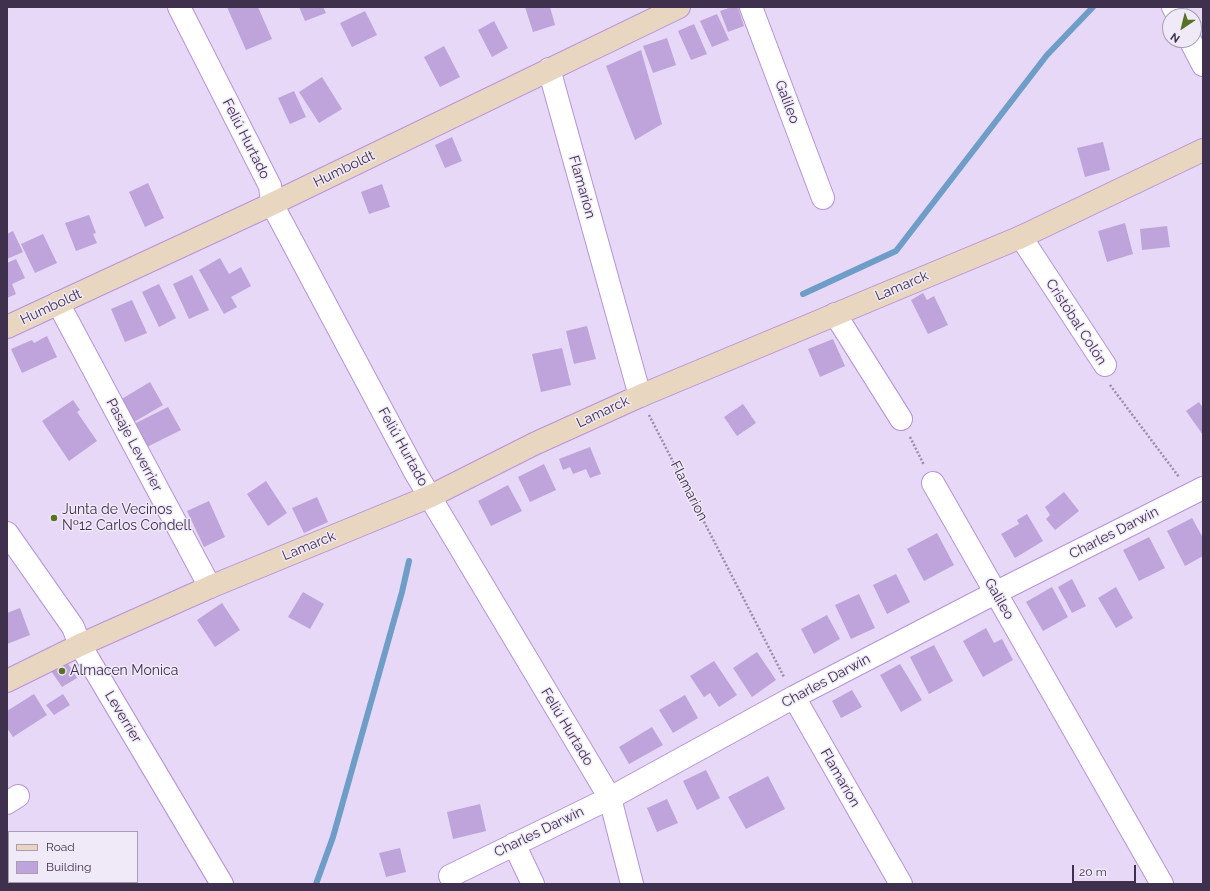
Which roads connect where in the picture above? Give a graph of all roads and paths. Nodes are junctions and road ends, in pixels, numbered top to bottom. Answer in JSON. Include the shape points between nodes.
{"nodes":[{"id":1,"x":179,"y":7,"type":"edge"},
{"id":2,"x":679,"y":7,"type":"edge"},
{"id":3,"x":751,"y":7,"type":"edge"},
{"id":4,"x":1194,"y":48,"type":"edge"},
{"id":5,"x":1203,"y":65,"type":"edge"},
{"id":6,"x":549,"y":69,"type":"junction"},
{"id":7,"x":1203,"y":150,"type":"edge"},
{"id":8,"x":823,"y":198,"type":"dead end"},
{"id":9,"x":272,"y":204,"type":"junction"},
{"id":10,"x":1021,"y":237,"type":"junction"},
{"id":11,"x":58,"y":303,"type":"junction"},
{"id":12,"x":835,"y":314,"type":"junction"},
{"id":13,"x":7,"y":327,"type":"edge"},
{"id":14,"x":1105,"y":365,"type":"joint"},
{"id":15,"x":640,"y":396,"type":"junction"},
{"id":16,"x":901,"y":419,"type":"joint"},
{"id":17,"x":933,"y":483,"type":"joint"},
{"id":18,"x":1201,"y":493,"type":"edge"},
{"id":19,"x":431,"y":496,"type":"junction"},
{"id":20,"x":7,"y":533,"type":"edge"},
{"id":21,"x":210,"y":587,"type":"junction"},
{"id":22,"x":995,"y":593,"type":"junction"},
{"id":23,"x":80,"y":644,"type":"junction"},
{"id":24,"x":7,"y":681,"type":"edge"},
{"id":25,"x":794,"y":697,"type":"junction"},
{"id":26,"x":610,"y":798,"type":"junction"},
{"id":27,"x":514,"y":844,"type":"junction"},
{"id":28,"x":450,"y":876,"type":"dead end"},
{"id":29,"x":222,"y":884,"type":"edge"},
{"id":30,"x":533,"y":884,"type":"edge"},
{"id":31,"x":632,"y":884,"type":"edge"},
{"id":32,"x":901,"y":884,"type":"edge"},
{"id":33,"x":1162,"y":884,"type":"edge"}],
"edges":[{"from":1,"to":9,"type":"street","name":"Feliú Hurtado","via":[[270,186]]},
{"from":2,"to":6,"type":"main road","name":"Humboldt"},
{"from":3,"to":8,"type":"street","name":"Galileo"},
{"from":4,"to":5,"type":"street"},
{"from":6,"to":9,"type":"main road","name":"Humboldt"},
{"from":6,"to":15,"type":"street","name":"Flamarion"},
{"from":7,"to":10,"type":"main road","name":"Lamarck"},
{"from":9,"to":11,"type":"main road","name":"Humboldt"},
{"from":9,"to":19,"type":"street","name":"Feliú Hurtado","via":[[415,472]]},
{"from":10,"to":12,"type":"main road","name":"Lamarck"},
{"from":10,"to":14,"type":"street","name":"Cristóbal Colón"},
{"from":11,"to":13,"type":"main road","name":"Humboldt"},
{"from":11,"to":21,"type":"street","name":"Pasaje Leverrier"},
{"from":12,"to":15,"type":"main road","name":"Lamarck"},
{"from":12,"to":16,"type":"street"},
{"from":14,"to":18,"type":"path","name":"Cristóbal Colón","via":[[1110,385],[1181,479]]},
{"from":15,"to":19,"type":"main road","name":"Lamarck","via":[[534,444]]},
{"from":15,"to":25,"type":"path","name":"Flamarion"},
{"from":16,"to":17,"type":"path"},
{"from":17,"to":22,"type":"street","name":"Galileo"},
{"from":18,"to":22,"type":"street","name":"Charles Darwin"},
{"from":19,"to":21,"type":"main road","name":"Lamarck"},
{"from":19,"to":26,"type":"street","name":"Feliú Hurtado"},
{"from":20,"to":23,"type":"street","name":"Leverrier","via":[[73,627]]},
{"from":21,"to":23,"type":"main road","name":"Lamarck"},
{"from":22,"to":25,"type":"street","name":"Charles Darwin"},
{"from":22,"to":33,"type":"street","name":"Galileo"},
{"from":23,"to":24,"type":"main road","name":"Lamarck"},
{"from":23,"to":29,"type":"street","name":"Leverrier"},
{"from":25,"to":26,"type":"street","name":"Charles Darwin"},
{"from":25,"to":32,"type":"street","name":"Flamarion"},
{"from":26,"to":27,"type":"street","name":"Charles Darwin"},
{"from":26,"to":31,"type":"street","name":"Feliú Hurtado"},
{"from":27,"to":28,"type":"street","name":"Charles Darwin"},
{"from":27,"to":30,"type":"street"}]}
